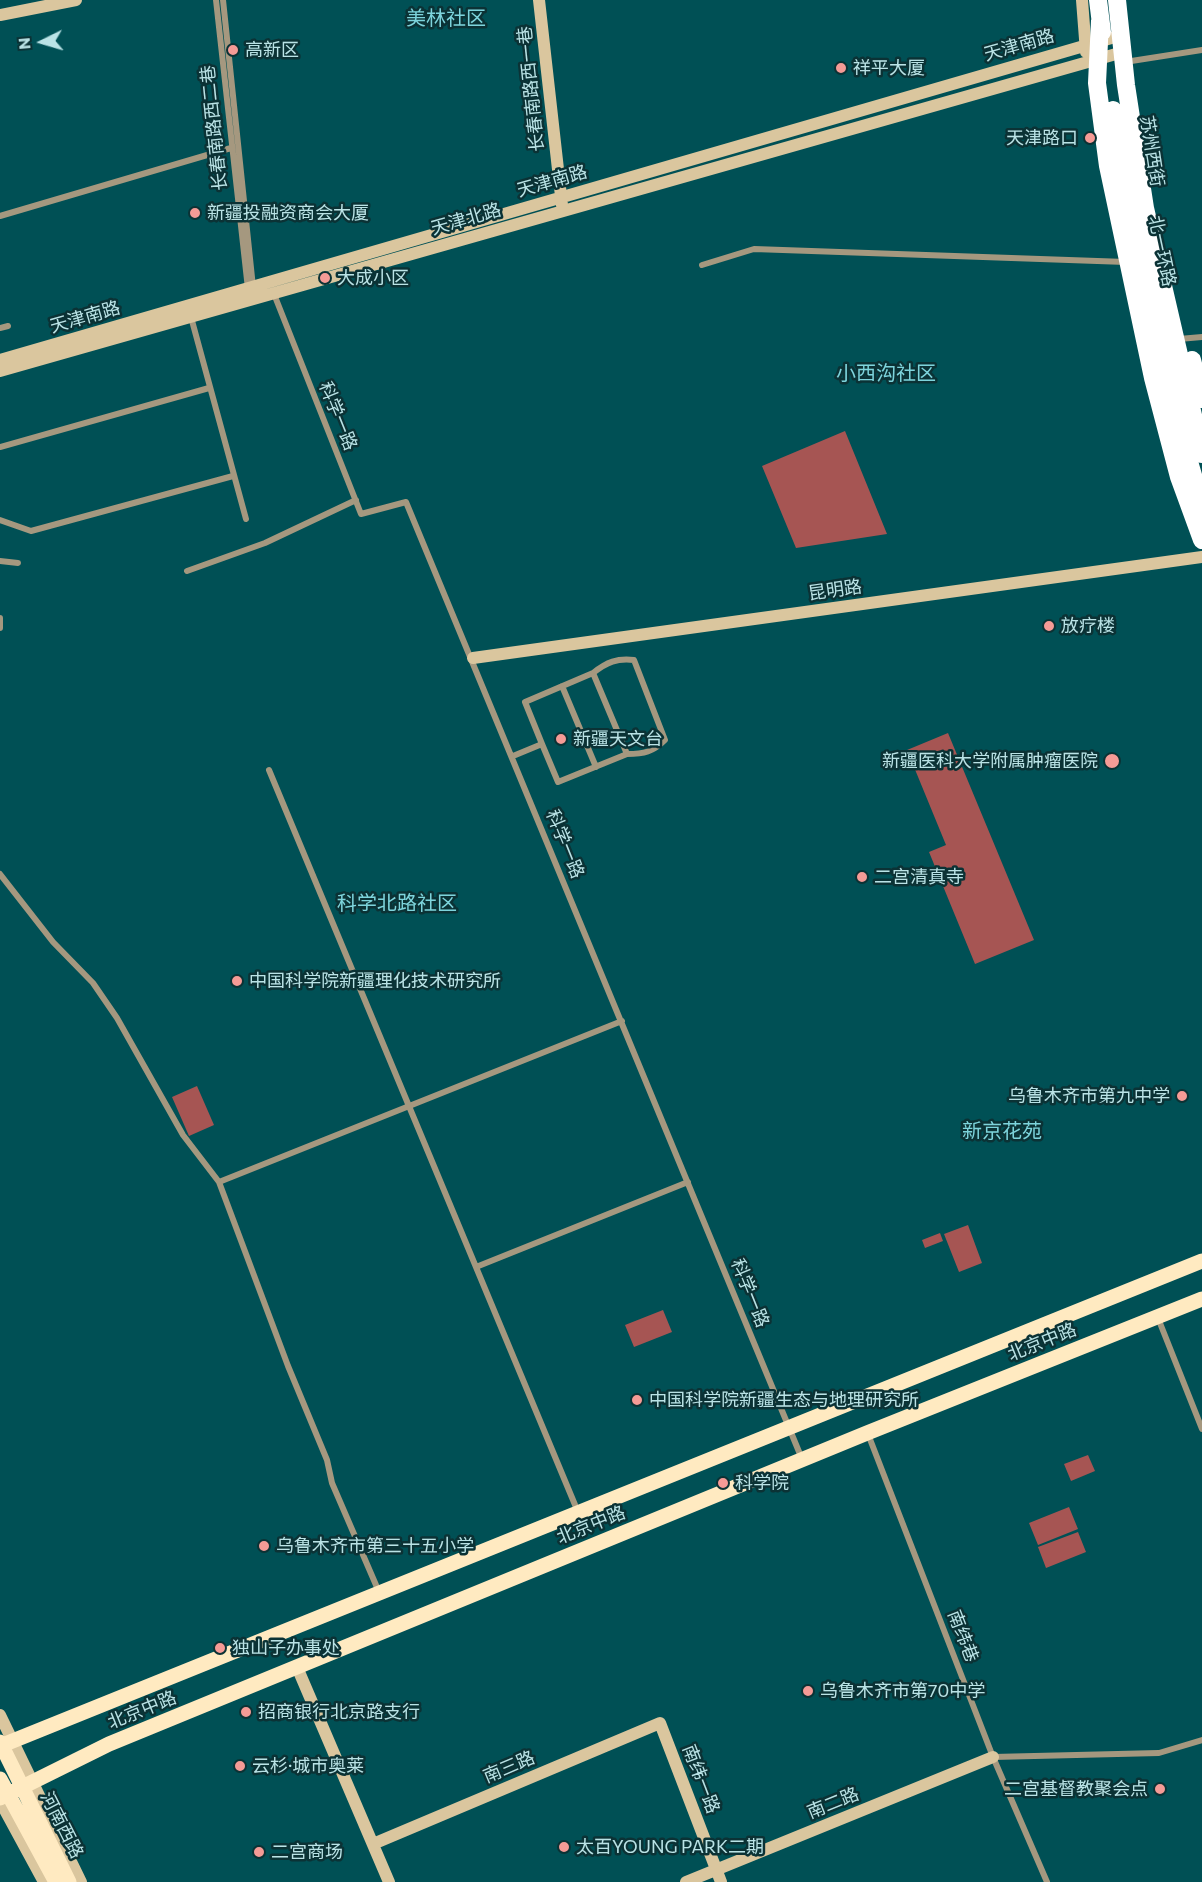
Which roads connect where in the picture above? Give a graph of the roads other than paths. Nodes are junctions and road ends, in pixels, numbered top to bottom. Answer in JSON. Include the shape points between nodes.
{"nodes":[{"id":1,"x":76,"y":0,"type":"edge"},
{"id":2,"x":216,"y":0,"type":"edge"},
{"id":3,"x":223,"y":0,"type":"edge"},
{"id":4,"x":539,"y":0,"type":"edge"},
{"id":5,"x":1082,"y":0,"type":"edge"},
{"id":6,"x":1093,"y":0,"type":"edge"},
{"id":7,"x":1098,"y":0,"type":"edge"},
{"id":8,"x":1109,"y":0,"type":"edge"},
{"id":9,"x":1117,"y":0,"type":"edge"},
{"id":10,"x":0,"y":15,"type":"edge"},
{"id":11,"x":1100,"y":21,"type":"junction"},
{"id":12,"x":1115,"y":37,"type":"junction"},
{"id":13,"x":1092,"y":43,"type":"junction"},
{"id":14,"x":1202,"y":50,"type":"edge"},
{"id":15,"x":1117,"y":58,"type":"junction"},
{"id":16,"x":1093,"y":60,"type":"junction"},
{"id":17,"x":231,"y":148,"type":"junction"},
{"id":18,"x":561,"y":203,"type":"junction"},
{"id":19,"x":0,"y":216,"type":"edge"},
{"id":20,"x":379,"y":257,"type":"junction"},
{"id":21,"x":1136,"y":263,"type":"junction"},
{"id":22,"x":702,"y":265,"type":"dead end"},
{"id":23,"x":250,"y":288,"type":"junction"},
{"id":24,"x":274,"y":294,"type":"junction"},
{"id":25,"x":190,"y":317,"type":"junction"},
{"id":26,"x":162,"y":319,"type":"junction"},
{"id":27,"x":8,"y":326,"type":"dead end"},
{"id":28,"x":0,"y":328,"type":"edge"},
{"id":29,"x":1202,"y":337,"type":"edge"},
{"id":30,"x":1169,"y":340,"type":"junction"},
{"id":31,"x":0,"y":360,"type":"edge"},
{"id":32,"x":0,"y":371,"type":"edge"},
{"id":33,"x":209,"y":388,"type":"junction"},
{"id":34,"x":1202,"y":399,"type":"edge"},
{"id":35,"x":0,"y":447,"type":"edge"},
{"id":36,"x":1202,"y":454,"type":"edge"},
{"id":37,"x":1202,"y":465,"type":"edge"},
{"id":38,"x":233,"y":476,"type":"junction"},
{"id":39,"x":356,"y":500,"type":"junction"},
{"id":40,"x":1202,"y":506,"type":"edge"},
{"id":41,"x":246,"y":519,"type":"dead end"},
{"id":42,"x":0,"y":520,"type":"edge"},
{"id":43,"x":1202,"y":538,"type":"edge"},
{"id":44,"x":1202,"y":557,"type":"edge"},
{"id":45,"x":0,"y":561,"type":"edge"},
{"id":46,"x":18,"y":563,"type":"dead end"},
{"id":47,"x":187,"y":571,"type":"dead end"},
{"id":48,"x":0,"y":618,"type":"edge"},
{"id":49,"x":0,"y":628,"type":"edge"},
{"id":50,"x":473,"y":658,"type":"junction"},
{"id":51,"x":593,"y":674,"type":"junction"},
{"id":52,"x":562,"y":686,"type":"junction"},
{"id":53,"x":542,"y":744,"type":"junction"},
{"id":54,"x":627,"y":754,"type":"junction"},
{"id":55,"x":513,"y":756,"type":"junction"},
{"id":56,"x":596,"y":767,"type":"junction"},
{"id":57,"x":269,"y":770,"type":"dead end"},
{"id":58,"x":0,"y":874,"type":"edge"},
{"id":59,"x":622,"y":1021,"type":"junction"},
{"id":60,"x":408,"y":1105,"type":"junction"},
{"id":61,"x":219,"y":1182,"type":"junction"},
{"id":62,"x":688,"y":1182,"type":"junction"},
{"id":63,"x":1202,"y":1260,"type":"edge"},
{"id":64,"x":476,"y":1267,"type":"junction"},
{"id":65,"x":1202,"y":1299,"type":"edge"},
{"id":66,"x":1157,"y":1317,"type":"junction"},
{"id":67,"x":789,"y":1428,"type":"junction"},
{"id":68,"x":1202,"y":1429,"type":"edge"},
{"id":69,"x":867,"y":1433,"type":"junction"},
{"id":70,"x":802,"y":1460,"type":"junction"},
{"id":71,"x":578,"y":1513,"type":"junction"},
{"id":72,"x":380,"y":1593,"type":"junction"},
{"id":73,"x":297,"y":1667,"type":"junction"},
{"id":74,"x":0,"y":1715,"type":"edge"},
{"id":75,"x":660,"y":1723,"type":"joint"},
{"id":76,"x":1202,"y":1740,"type":"edge"},
{"id":77,"x":4,"y":1744,"type":"edge"},
{"id":78,"x":993,"y":1757,"type":"junction"},
{"id":79,"x":0,"y":1779,"type":"edge"},
{"id":80,"x":27,"y":1783,"type":"junction"},
{"id":81,"x":2,"y":1797,"type":"edge"},
{"id":82,"x":373,"y":1844,"type":"junction"},
{"id":83,"x":719,"y":1876,"type":"edge"},
{"id":84,"x":44,"y":1882,"type":"edge"},
{"id":85,"x":56,"y":1882,"type":"edge"},
{"id":86,"x":69,"y":1882,"type":"edge"},
{"id":87,"x":81,"y":1882,"type":"edge"},
{"id":88,"x":390,"y":1882,"type":"edge"},
{"id":89,"x":686,"y":1882,"type":"edge"},
{"id":90,"x":1047,"y":1882,"type":"edge"}],
"edges":[{"from":1,"to":10,"type":"street"},
{"from":2,"to":17,"type":"street","name":"长春南路西二巷"},
{"from":3,"to":23,"type":"street","name":"长春南路西二巷"},
{"from":4,"to":18,"type":"street","name":"长春南路西一巷"},
{"from":5,"to":13,"type":"street"},
{"from":6,"to":13,"type":"main road"},
{"from":7,"to":11,"type":"highway","name":"北一环路"},
{"from":8,"to":12,"type":"main road","name":"苏州西街"},
{"from":9,"to":34,"type":"highway","via":[[1137,89],[1156,214]]},
{"from":9,"to":36,"type":"highway","name":"北一环路","via":[[1145,208]]},
{"from":11,"to":40,"type":"highway","name":"北一环路","via":[[1115,129],[1143,265]]},
{"from":11,"to":43,"type":"highway","via":[[1097,83],[1108,166],[1146,346],[1179,477]]},
{"from":12,"to":13,"type":"street","name":"天津南路"},
{"from":12,"to":15,"type":"main road","name":"苏州西街"},
{"from":13,"to":16,"type":"main road"},
{"from":13,"to":18,"type":"street","name":"天津南路"},
{"from":14,"to":15,"type":"street"},
{"from":15,"to":16,"type":"street"},
{"from":15,"to":30,"type":"main road","name":"苏州西街"},
{"from":16,"to":18,"type":"street"},
{"from":16,"to":21,"type":"main road"},
{"from":17,"to":19,"type":"street"},
{"from":17,"to":23,"type":"street","name":"长春南路西二巷"},
{"from":18,"to":20,"type":"street","name":"天津南路"},
{"from":20,"to":23,"type":"street","name":"天津南路"},
{"from":20,"to":24,"type":"street"},
{"from":21,"to":22,"type":"street","via":[[754,249]]},
{"from":21,"to":43,"type":"main road","via":[[1150,344]]},
{"from":23,"to":26,"type":"street","name":"天津南路"},
{"from":24,"to":25,"type":"street"},
{"from":24,"to":39,"type":"street","name":"科学一路"},
{"from":25,"to":26,"type":"street"},
{"from":25,"to":33,"type":"street"},
{"from":26,"to":31,"type":"street","name":"天津南路"},
{"from":26,"to":32,"type":"street"},
{"from":27,"to":28,"type":"street"},
{"from":29,"to":30,"type":"street"},
{"from":30,"to":37,"type":"main road","name":"苏州西街"},
{"from":33,"to":35,"type":"street"},
{"from":33,"to":38,"type":"street"},
{"from":38,"to":41,"type":"street"},
{"from":38,"to":42,"type":"street","via":[[31,531]]},
{"from":39,"to":47,"type":"street","via":[[265,543]]},
{"from":39,"to":50,"type":"street","name":"科学一路","via":[[361,514],[406,502]]},
{"from":44,"to":50,"type":"street","name":"昆明路"},
{"from":45,"to":46,"type":"street"},
{"from":48,"to":49,"type":"street"},
{"from":50,"to":55,"type":"street","name":"科学一路"},
{"from":51,"to":52,"type":"street"},
{"from":51,"to":54,"type":"street"},
{"from":51,"to":54,"type":"street","via":[[604,664],[621,658],[634,660],[666,740],[644,754]]},
{"from":52,"to":53,"type":"street","via":[[525,702]]},
{"from":52,"to":56,"type":"street"},
{"from":53,"to":55,"type":"street"},
{"from":53,"to":56,"type":"street","via":[[558,783]]},
{"from":54,"to":56,"type":"street"},
{"from":55,"to":59,"type":"street","name":"科学一路"},
{"from":57,"to":60,"type":"street"},
{"from":58,"to":61,"type":"street","via":[[53,942],[93,983],[183,1135]]},
{"from":59,"to":60,"type":"street"},
{"from":59,"to":62,"type":"street","name":"科学一路"},
{"from":60,"to":61,"type":"street"},
{"from":60,"to":64,"type":"street"},
{"from":61,"to":72,"type":"street","via":[[327,1460],[332,1483]]},
{"from":62,"to":64,"type":"street"},
{"from":62,"to":67,"type":"street","name":"科学一路"},
{"from":63,"to":67,"type":"main road","name":"北京中路"},
{"from":64,"to":71,"type":"street"},
{"from":65,"to":66,"type":"main road","name":"北京中路"},
{"from":66,"to":68,"type":"street"},
{"from":66,"to":69,"type":"main road","name":"北京中路"},
{"from":67,"to":70,"type":"street","name":"科学一路"},
{"from":67,"to":71,"type":"main road","name":"北京中路"},
{"from":69,"to":70,"type":"main road","name":"北京中路"},
{"from":69,"to":78,"type":"street","name":"南纬巷"},
{"from":70,"to":73,"type":"main road","name":"北京中路"},
{"from":71,"to":72,"type":"main road","name":"北京中路"},
{"from":72,"to":77,"type":"main road","name":"北京中路"},
{"from":73,"to":80,"type":"main road","name":"北京中路","via":[[110,1744]]},
{"from":73,"to":82,"type":"street"},
{"from":74,"to":77,"type":"street"},
{"from":75,"to":82,"type":"street","name":"南三路"},
{"from":75,"to":83,"type":"street","name":"南纬一路"},
{"from":76,"to":78,"type":"street","via":[[1159,1753]]},
{"from":77,"to":80,"type":"main road","name":"河南西路"},
{"from":78,"to":83,"type":"street","name":"南二路"},
{"from":78,"to":90,"type":"street","name":"南纬巷"},
{"from":79,"to":81,"type":"main road","name":"河南西路"},
{"from":80,"to":81,"type":"main road","name":"北京中路"},
{"from":80,"to":86,"type":"main road","name":"河南西路"},
{"from":80,"to":87,"type":"street"},
{"from":81,"to":84,"type":"street"},
{"from":81,"to":85,"type":"main road","name":"河南西路"},
{"from":82,"to":88,"type":"street"},
{"from":83,"to":89,"type":"street","name":"南二路"}]}
